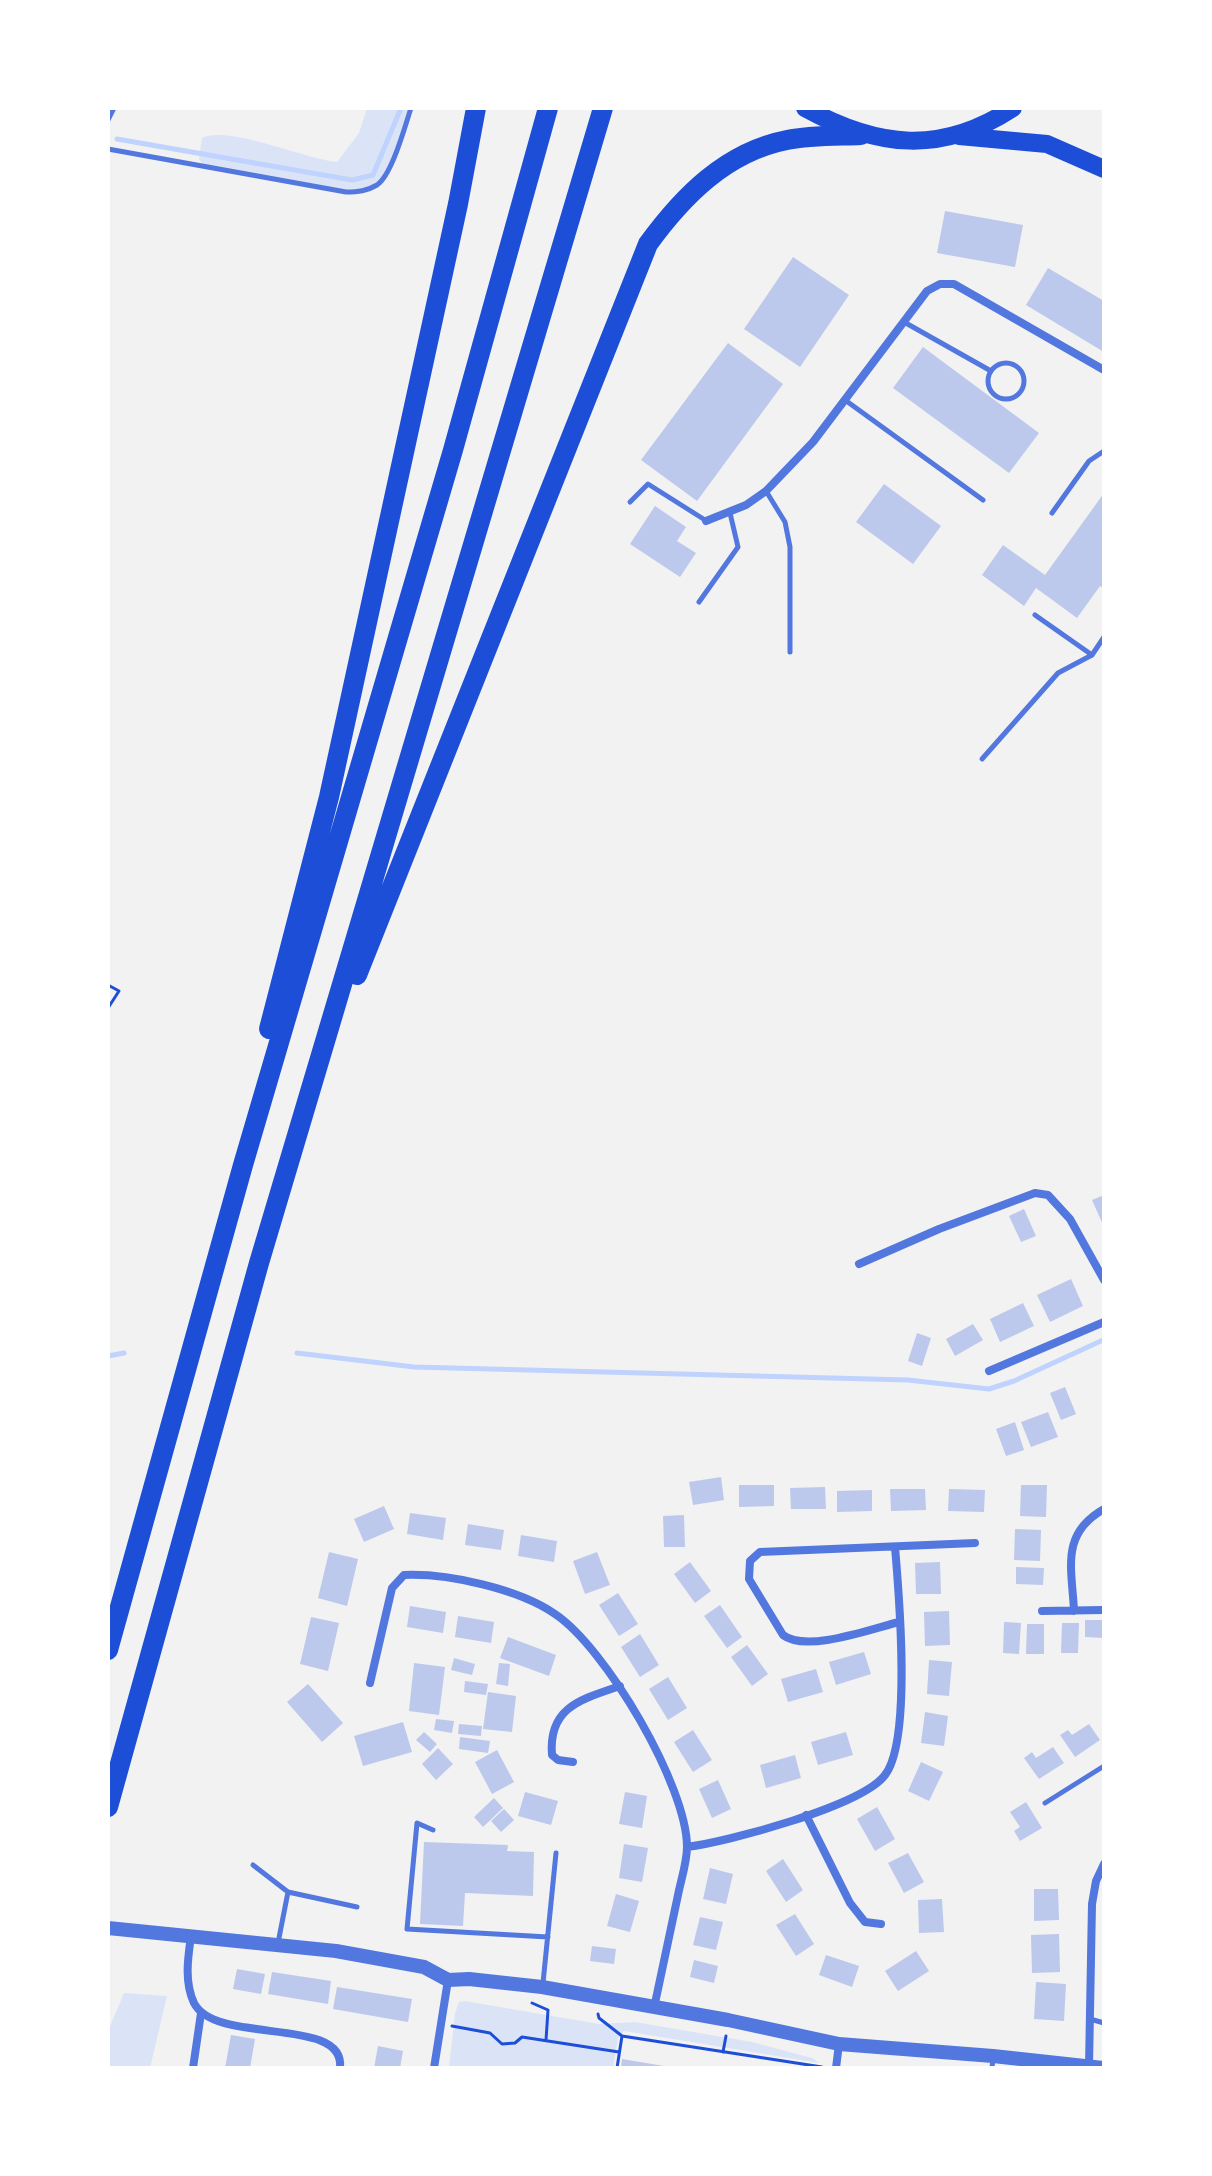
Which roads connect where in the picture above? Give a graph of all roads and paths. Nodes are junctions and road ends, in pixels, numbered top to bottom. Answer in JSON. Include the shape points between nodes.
{"nodes":[{"id":1,"x":114,"y":108,"type":"edge"},
{"id":2,"x":411,"y":108,"type":"edge"},
{"id":3,"x":476,"y":108,"type":"edge"},
{"id":4,"x":548,"y":108,"type":"edge"},
{"id":5,"x":603,"y":108,"type":"edge"},
{"id":6,"x":805,"y":108,"type":"edge"},
{"id":7,"x":1013,"y":108,"type":"edge"},
{"id":8,"x":108,"y":120,"type":"edge"},
{"id":9,"x":861,"y":135,"type":"junction"},
{"id":10,"x":959,"y":136,"type":"junction"},
{"id":11,"x":108,"y":149,"type":"edge"},
{"id":12,"x":1104,"y":169,"type":"edge"},
{"id":13,"x":904,"y":322,"type":"junction"},
{"id":14,"x":1104,"y":370,"type":"edge"},
{"id":15,"x":991,"y":371,"type":"junction"},
{"id":16,"x":845,"y":400,"type":"junction"},
{"id":17,"x":1104,"y":451,"type":"edge"},
{"id":18,"x":766,"y":491,"type":"junction"},
{"id":19,"x":983,"y":500,"type":"dead end"},
{"id":20,"x":630,"y":502,"type":"dead end"},
{"id":21,"x":729,"y":512,"type":"junction"},
{"id":22,"x":1052,"y":513,"type":"dead end"},
{"id":23,"x":706,"y":521,"type":"joint"},
{"id":24,"x":699,"y":602,"type":"dead end"},
{"id":25,"x":1035,"y":615,"type":"dead end"},
{"id":26,"x":1104,"y":637,"type":"edge"},
{"id":27,"x":790,"y":652,"type":"dead end"},
{"id":28,"x":1092,"y":655,"type":"junction"},
{"id":29,"x":982,"y":759,"type":"dead end"},
{"id":30,"x":108,"y":985,"type":"edge"},
{"id":31,"x":108,"y":1008,"type":"edge"},
{"id":32,"x":259,"y":1263,"type":"junction"},
{"id":33,"x":859,"y":1264,"type":"dead end"},
{"id":34,"x":1104,"y":1280,"type":"edge"},
{"id":35,"x":1104,"y":1322,"type":"edge"},
{"id":36,"x":989,"y":1371,"type":"dead end"},
{"id":37,"x":169,"y":1429,"type":"junction"},
{"id":38,"x":1104,"y":1509,"type":"edge"},
{"id":39,"x":975,"y":1543,"type":"dead end"},
{"id":40,"x":895,"y":1547,"type":"junction"},
{"id":41,"x":1103,"y":1610,"type":"edge"},
{"id":42,"x":1042,"y":1611,"type":"dead end"},
{"id":43,"x":1074,"y":1611,"type":"junction"},
{"id":44,"x":899,"y":1622,"type":"junction"},
{"id":45,"x":108,"y":1650,"type":"edge"},
{"id":46,"x":370,"y":1683,"type":"dead end"},
{"id":47,"x":620,"y":1686,"type":"junction"},
{"id":48,"x":573,"y":1762,"type":"dead end"},
{"id":49,"x":1104,"y":1766,"type":"edge"},
{"id":50,"x":1045,"y":1803,"type":"dead end"},
{"id":51,"x":108,"y":1807,"type":"edge"},
{"id":52,"x":806,"y":1815,"type":"junction"},
{"id":53,"x":433,"y":1830,"type":"dead end"},
{"id":54,"x":687,"y":1847,"type":"junction"},
{"id":55,"x":556,"y":1853,"type":"dead end"},
{"id":56,"x":1104,"y":1864,"type":"edge"},
{"id":57,"x":253,"y":1865,"type":"dead end"},
{"id":58,"x":288,"y":1892,"type":"junction"},
{"id":59,"x":357,"y":1907,"type":"dead end"},
{"id":60,"x":881,"y":1924,"type":"dead end"},
{"id":61,"x":108,"y":1928,"type":"edge"},
{"id":62,"x":191,"y":1935,"type":"junction"},
{"id":63,"x":548,"y":1937,"type":"junction"},
{"id":64,"x":278,"y":1944,"type":"junction"},
{"id":65,"x":448,"y":1980,"type":"junction"},
{"id":66,"x":542,"y":1987,"type":"junction"},
{"id":67,"x":594,"y":1997,"type":"junction"},
{"id":68,"x":527,"y":2001,"type":"dead end"},
{"id":69,"x":654,"y":2009,"type":"junction"},
{"id":70,"x":201,"y":2013,"type":"junction"},
{"id":71,"x":1090,"y":2019,"type":"junction"},
{"id":72,"x":1104,"y":2023,"type":"edge"},
{"id":73,"x":440,"y":2024,"type":"junction"},
{"id":74,"x":622,"y":2036,"type":"junction"},
{"id":75,"x":546,"y":2040,"type":"junction"},
{"id":76,"x":839,"y":2044,"type":"junction"},
{"id":77,"x":619,"y":2052,"type":"junction"},
{"id":78,"x":992,"y":2062,"type":"edge"},
{"id":79,"x":1096,"y":2067,"type":"edge"},
{"id":80,"x":193,"y":2068,"type":"edge"},
{"id":81,"x":340,"y":2068,"type":"edge"},
{"id":82,"x":434,"y":2068,"type":"edge"},
{"id":83,"x":617,"y":2068,"type":"edge"},
{"id":84,"x":826,"y":2068,"type":"edge"},
{"id":85,"x":836,"y":2068,"type":"edge"}],
"edges":[{"from":1,"to":8,"type":"lane"},
{"from":2,"to":11,"type":"lane","via":[[381,183],[362,192]]},
{"from":3,"to":37,"type":"highway","via":[[329,797]]},
{"from":4,"to":37,"type":"highway"},
{"from":5,"to":32,"type":"highway"},
{"from":6,"to":9,"type":"main road"},
{"from":7,"to":10,"type":"main road"},
{"from":9,"to":10,"type":"main road","via":[[920,142]]},
{"from":9,"to":32,"type":"highway","via":[[787,140],[730,162],[675,206],[648,244],[340,1016]]},
{"from":10,"to":12,"type":"main road","via":[[1047,144]]},
{"from":13,"to":14,"type":"street","via":[[927,291],[954,284]]},
{"from":13,"to":15,"type":"lane"},
{"from":13,"to":16,"type":"street"},
{"from":15,"to":15,"type":"lane","via":[[1000,364],[1017,366],[1024,375],[1021,392],[1011,399],[999,398],[990,389]]},
{"from":16,"to":18,"type":"street"},
{"from":16,"to":19,"type":"lane"},
{"from":17,"to":22,"type":"lane","via":[[1089,461]]},
{"from":18,"to":21,"type":"street"},
{"from":18,"to":27,"type":"lane","via":[[785,522],[790,547]]},
{"from":20,"to":23,"type":"lane","via":[[648,484]]},
{"from":21,"to":23,"type":"street"},
{"from":21,"to":24,"type":"lane","via":[[738,547]]},
{"from":25,"to":28,"type":"lane"},
{"from":26,"to":28,"type":"lane"},
{"from":28,"to":29,"type":"lane","via":[[1058,673]]},
{"from":30,"to":31,"type":"path","via":[[119,991]]},
{"from":32,"to":51,"type":"highway"},
{"from":33,"to":34,"type":"street","via":[[1035,1193],[1048,1195],[1070,1219]]},
{"from":35,"to":36,"type":"street"},
{"from":37,"to":45,"type":"highway"},
{"from":38,"to":43,"type":"street","via":[[1084,1523],[1075,1538]]},
{"from":39,"to":40,"type":"street"},
{"from":40,"to":44,"type":"street"},
{"from":40,"to":44,"type":"street","via":[[760,1552],[748,1570],[790,1641],[811,1643]]},
{"from":41,"to":43,"type":"street"},
{"from":42,"to":43,"type":"street"},
{"from":44,"to":52,"type":"street","via":[[901,1725],[888,1770],[871,1787]]},
{"from":46,"to":47,"type":"street","via":[[392,1588],[399,1578],[414,1574],[484,1586],[537,1603],[575,1630]]},
{"from":47,"to":48,"type":"street","via":[[579,1701],[556,1724],[552,1755]]},
{"from":47,"to":54,"type":"street","via":[[662,1761]]},
{"from":49,"to":50,"type":"lane"},
{"from":52,"to":54,"type":"street","via":[[722,1842]]},
{"from":52,"to":60,"type":"street","via":[[850,1903],[865,1922]]},
{"from":53,"to":63,"type":"lane","via":[[417,1823],[407,1929]]},
{"from":54,"to":69,"type":"street"},
{"from":55,"to":63,"type":"lane"},
{"from":56,"to":71,"type":"street","via":[[1092,1904]]},
{"from":57,"to":58,"type":"lane"},
{"from":58,"to":59,"type":"lane"},
{"from":58,"to":64,"type":"lane"},
{"from":61,"to":62,"type":"street"},
{"from":62,"to":64,"type":"street"},
{"from":62,"to":70,"type":"street","via":[[189,1987]]},
{"from":63,"to":66,"type":"lane"},
{"from":64,"to":65,"type":"street","via":[[424,1967]]},
{"from":65,"to":66,"type":"street"},
{"from":65,"to":73,"type":"street"},
{"from":66,"to":67,"type":"street"},
{"from":67,"to":69,"type":"street"},
{"from":67,"to":74,"type":"path","via":[[599,2018]]},
{"from":68,"to":75,"type":"path","via":[[548,2010]]},
{"from":69,"to":76,"type":"street"},
{"from":70,"to":80,"type":"street"},
{"from":70,"to":81,"type":"street","via":[[219,2022],[321,2039],[336,2049]]},
{"from":71,"to":72,"type":"lane"},
{"from":71,"to":79,"type":"street"},
{"from":73,"to":75,"type":"path","via":[[490,2033],[502,2044],[522,2037]]},
{"from":73,"to":82,"type":"street"},
{"from":74,"to":77,"type":"path"},
{"from":74,"to":84,"type":"path"},
{"from":75,"to":77,"type":"path"},
{"from":76,"to":78,"type":"street"},
{"from":76,"to":85,"type":"street"},
{"from":77,"to":83,"type":"path"},
{"from":78,"to":79,"type":"street"}]}
